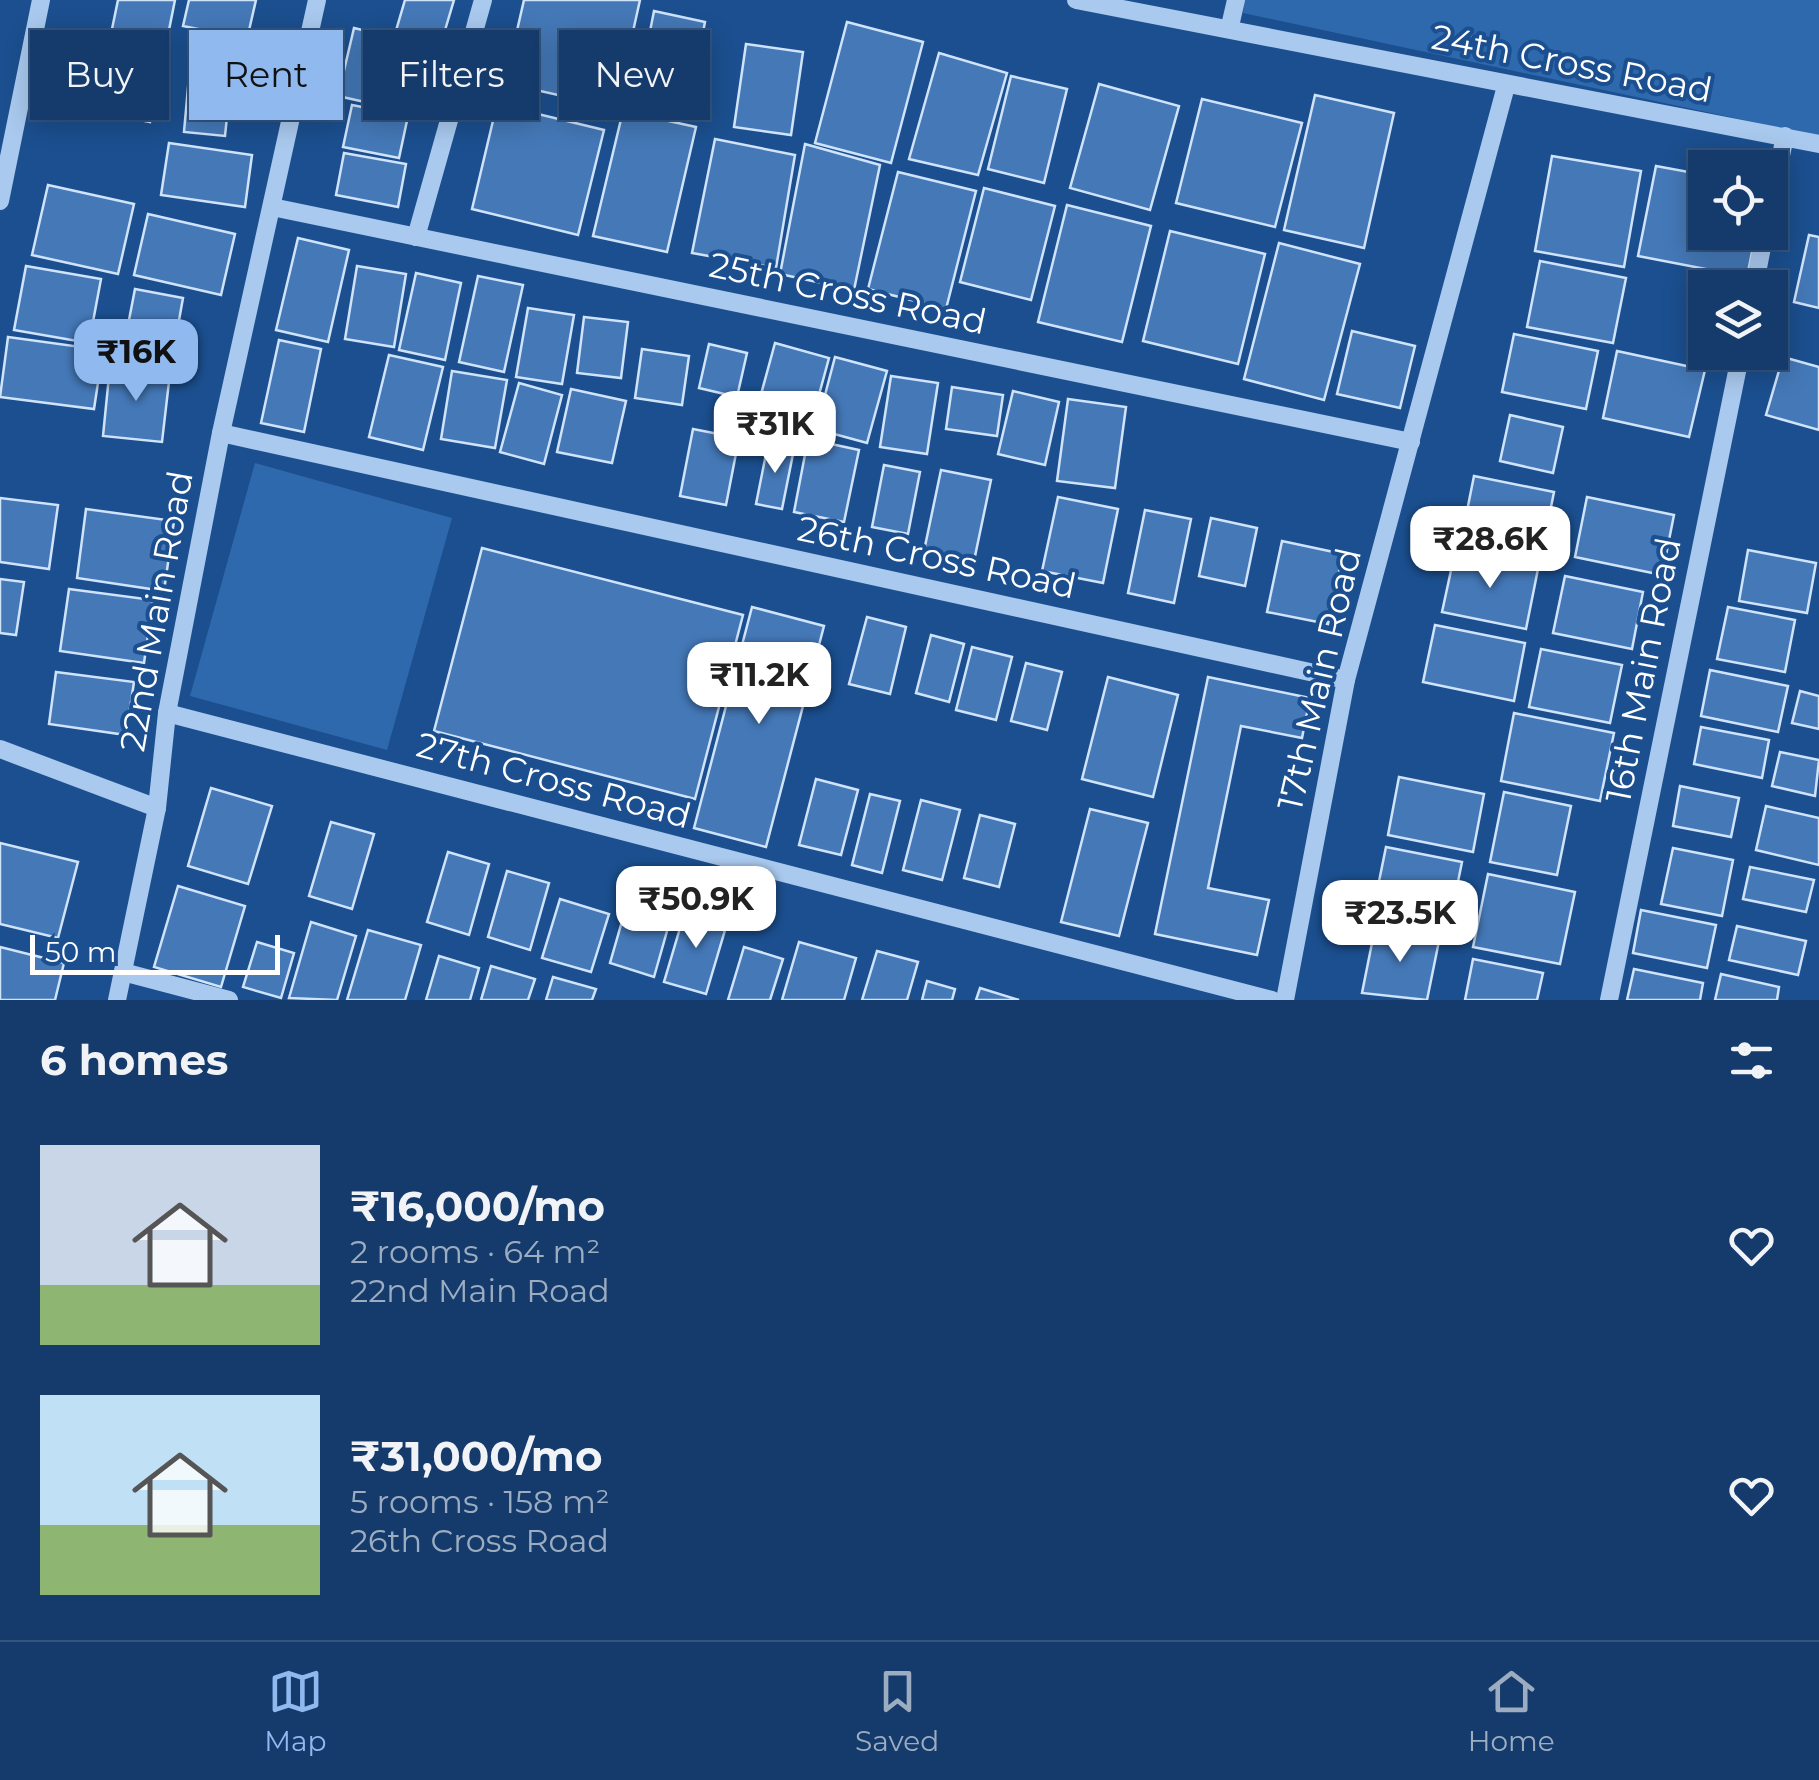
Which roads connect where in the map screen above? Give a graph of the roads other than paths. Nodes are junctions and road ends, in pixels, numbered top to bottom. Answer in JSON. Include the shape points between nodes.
{"nodes":[{"id":1,"x":41,"y":0,"type":"edge"},
{"id":2,"x":316,"y":0,"type":"edge"},
{"id":3,"x":483,"y":0,"type":"edge"},
{"id":4,"x":1076,"y":0,"type":"edge"},
{"id":5,"x":1236,"y":0,"type":"edge"},
{"id":6,"x":1230,"y":26,"type":"junction"},
{"id":7,"x":1506,"y":86,"type":"junction"},
{"id":8,"x":1785,"y":136,"type":"junction"},
{"id":9,"x":1819,"y":144,"type":"edge"},
{"id":10,"x":1782,"y":150,"type":"edge"},
{"id":11,"x":0,"y":201,"type":"edge"},
{"id":12,"x":272,"y":208,"type":"junction"},
{"id":13,"x":416,"y":237,"type":"junction"},
{"id":14,"x":1737,"y":370,"type":"edge"},
{"id":15,"x":221,"y":432,"type":"junction"},
{"id":16,"x":1411,"y":442,"type":"junction"},
{"id":17,"x":1346,"y":680,"type":"junction"},
{"id":18,"x":167,"y":714,"type":"junction"},
{"id":19,"x":0,"y":749,"type":"edge"},
{"id":20,"x":157,"y":808,"type":"junction"},
{"id":21,"x":123,"y":972,"type":"junction"},
{"id":22,"x":117,"y":1000,"type":"edge"},
{"id":23,"x":230,"y":1000,"type":"edge"},
{"id":24,"x":1272,"y":1000,"type":"edge"},
{"id":25,"x":1285,"y":1000,"type":"edge"},
{"id":26,"x":1609,"y":1000,"type":"edge"}],
"edges":[{"from":1,"to":11,"type":"street"},
{"from":2,"to":12,"type":"street","name":"22nd Main Road"},
{"from":3,"to":13,"type":"street"},
{"from":4,"to":6,"type":"street","name":"24th Cross Road"},
{"from":5,"to":6,"type":"street"},
{"from":6,"to":7,"type":"street","name":"24th Cross Road"},
{"from":7,"to":8,"type":"street","name":"24th Cross Road"},
{"from":7,"to":16,"type":"street","name":"17th Main Road"},
{"from":8,"to":9,"type":"street","name":"24th Cross Road"},
{"from":8,"to":10,"type":"street"},
{"from":12,"to":13,"type":"street","name":"25th Cross Road"},
{"from":12,"to":15,"type":"street","name":"22nd Main Road"},
{"from":13,"to":16,"type":"street","name":"25th Cross Road"},
{"from":14,"to":26,"type":"street","name":"16th Main Road"},
{"from":15,"to":17,"type":"street","name":"26th Cross Road"},
{"from":15,"to":18,"type":"street","name":"22nd Main Road"},
{"from":16,"to":17,"type":"street","name":"17th Main Road"},
{"from":17,"to":25,"type":"street","name":"17th Main Road"},
{"from":18,"to":20,"type":"street","name":"22nd Main Road"},
{"from":18,"to":24,"type":"street","name":"27th Cross Road"},
{"from":19,"to":20,"type":"street"},
{"from":20,"to":21,"type":"street","name":"22nd Main Road"},
{"from":21,"to":22,"type":"street","name":"22nd Main Road"},
{"from":21,"to":23,"type":"street"}]}
